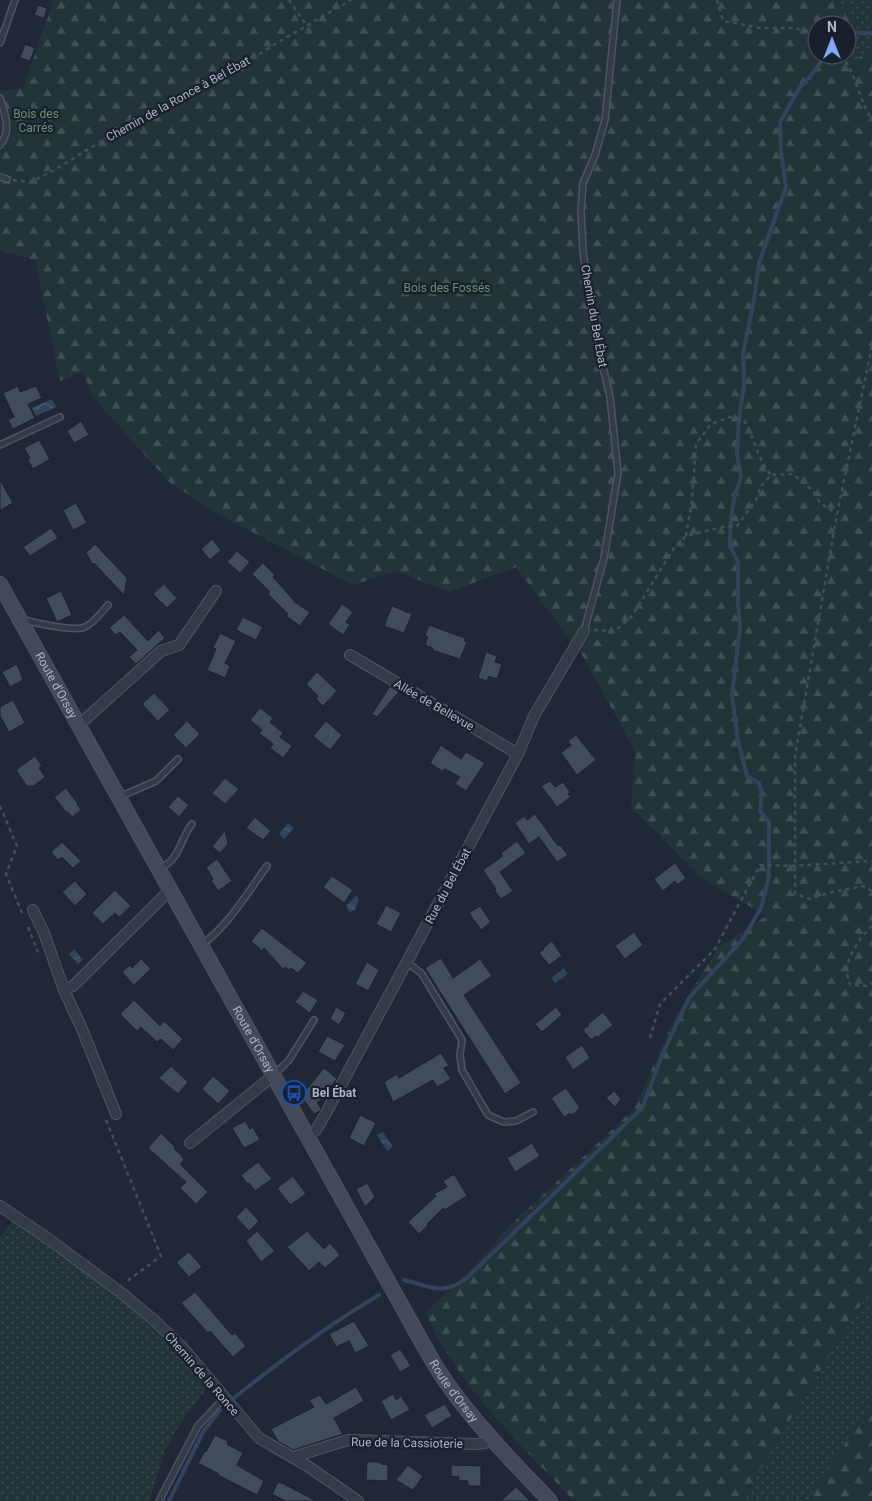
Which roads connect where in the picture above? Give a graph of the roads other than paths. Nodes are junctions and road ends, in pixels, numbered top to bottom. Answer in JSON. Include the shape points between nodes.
{"nodes":[{"id":1,"x":15,"y":0,"type":"edge"},
{"id":2,"x":617,"y":0,"type":"edge"},
{"id":3,"x":0,"y":43,"type":"edge"},
{"id":4,"x":0,"y":98,"type":"edge"},
{"id":5,"x":0,"y":146,"type":"edge"},
{"id":6,"x":0,"y":177,"type":"edge"},
{"id":7,"x":7,"y":179,"type":"road end"},
{"id":8,"x":60,"y":417,"type":"dead end"},
{"id":9,"x":0,"y":445,"type":"edge"},
{"id":10,"x":0,"y":584,"type":"edge"},
{"id":11,"x":216,"y":591,"type":"dead end"},
{"id":12,"x":108,"y":605,"type":"dead end"},
{"id":13,"x":19,"y":619,"type":"junction"},
{"id":14,"x":585,"y":629,"type":"joint"},
{"id":15,"x":350,"y":655,"type":"dead end"},
{"id":16,"x":79,"y":725,"type":"junction"},
{"id":17,"x":518,"y":754,"type":"junction"},
{"id":18,"x":178,"y":759,"type":"dead end"},
{"id":19,"x":119,"y":797,"type":"junction"},
{"id":20,"x":192,"y":824,"type":"dead end"},
{"id":21,"x":266,"y":866,"type":"dead end"},
{"id":22,"x":158,"y":869,"type":"junction"},
{"id":23,"x":170,"y":890,"type":"junction"},
{"id":24,"x":33,"y":910,"type":"dead end"},
{"id":25,"x":201,"y":945,"type":"junction"},
{"id":26,"x":407,"y":962,"type":"junction"},
{"id":27,"x":64,"y":990,"type":"junction"},
{"id":28,"x":314,"y":1020,"type":"dead end"},
{"id":29,"x":274,"y":1075,"type":"junction"},
{"id":30,"x":533,"y":1112,"type":"dead end"},
{"id":31,"x":116,"y":1114,"type":"dead end"},
{"id":32,"x":308,"y":1136,"type":"junction"},
{"id":33,"x":190,"y":1143,"type":"dead end"},
{"id":34,"x":0,"y":1206,"type":"edge"},
{"id":35,"x":224,"y":1398,"type":"junction"},
{"id":36,"x":491,"y":1438,"type":"junction"},
{"id":37,"x":293,"y":1457,"type":"junction"},
{"id":38,"x":159,"y":1501,"type":"edge"},
{"id":39,"x":358,"y":1501,"type":"edge"},
{"id":40,"x":550,"y":1501,"type":"edge"}],
"edges":[{"from":1,"to":3,"type":"lane"},
{"from":2,"to":14,"type":"lane","name":"Chemin du Bel Ébat","via":[[605,120],[582,193],[583,251],[592,319],[610,397],[618,473],[604,558]]},
{"from":4,"to":5,"type":"lane","via":[[7,120],[5,139]]},
{"from":6,"to":7,"type":"lane"},
{"from":8,"to":9,"type":"lane"},
{"from":10,"to":13,"type":"main road","name":"Route d'Orsay"},
{"from":11,"to":16,"type":"street","via":[[179,645],[161,651]]},
{"from":12,"to":13,"type":"lane","via":[[84,628],[71,630]]},
{"from":13,"to":16,"type":"main road","name":"Route d'Orsay"},
{"from":14,"to":17,"type":"street","name":"Rue du Bel Ébat","via":[[534,716]]},
{"from":15,"to":17,"type":"street","name":"Allée de Bellevue"},
{"from":16,"to":19,"type":"main road","name":"Route d'Orsay"},
{"from":17,"to":26,"type":"street","name":"Rue du Bel Ébat"},
{"from":18,"to":19,"type":"lane","via":[[156,781]]},
{"from":19,"to":22,"type":"main road","name":"Route d'Orsay"},
{"from":20,"to":22,"type":"lane","via":[[174,858]]},
{"from":21,"to":25,"type":"lane","via":[[223,924]]},
{"from":22,"to":23,"type":"main road","name":"Route d'Orsay"},
{"from":23,"to":25,"type":"main road","name":"Route d'Orsay"},
{"from":23,"to":27,"type":"street","via":[[73,986]]},
{"from":24,"to":27,"type":"street"},
{"from":25,"to":29,"type":"main road","name":"Route d'Orsay"},
{"from":26,"to":30,"type":"lane","via":[[422,974],[462,1040],[462,1070],[488,1115],[504,1122],[516,1121]]},
{"from":26,"to":32,"type":"street","name":"Rue du Bel Ébat","via":[[325,1115]]},
{"from":27,"to":31,"type":"street"},
{"from":28,"to":29,"type":"lane"},
{"from":29,"to":32,"type":"main road","name":"Route d'Orsay"},
{"from":29,"to":33,"type":"street"},
{"from":32,"to":36,"type":"main road","name":"Route d'Orsay","via":[[428,1353],[446,1382]]},
{"from":34,"to":35,"type":"street","name":"Chemin de la Ronce","via":[[155,1321]]},
{"from":35,"to":37,"type":"street","name":"Chemin de la Ronce","via":[[259,1438]]},
{"from":35,"to":38,"type":"lane","via":[[198,1426]]},
{"from":36,"to":37,"type":"street","name":"Rue de la Cassioterie","via":[[476,1444],[348,1440]]},
{"from":36,"to":40,"type":"main road","name":"Route d'Orsay"},
{"from":37,"to":39,"type":"street","name":"Chemin de la Ronce"}]}
